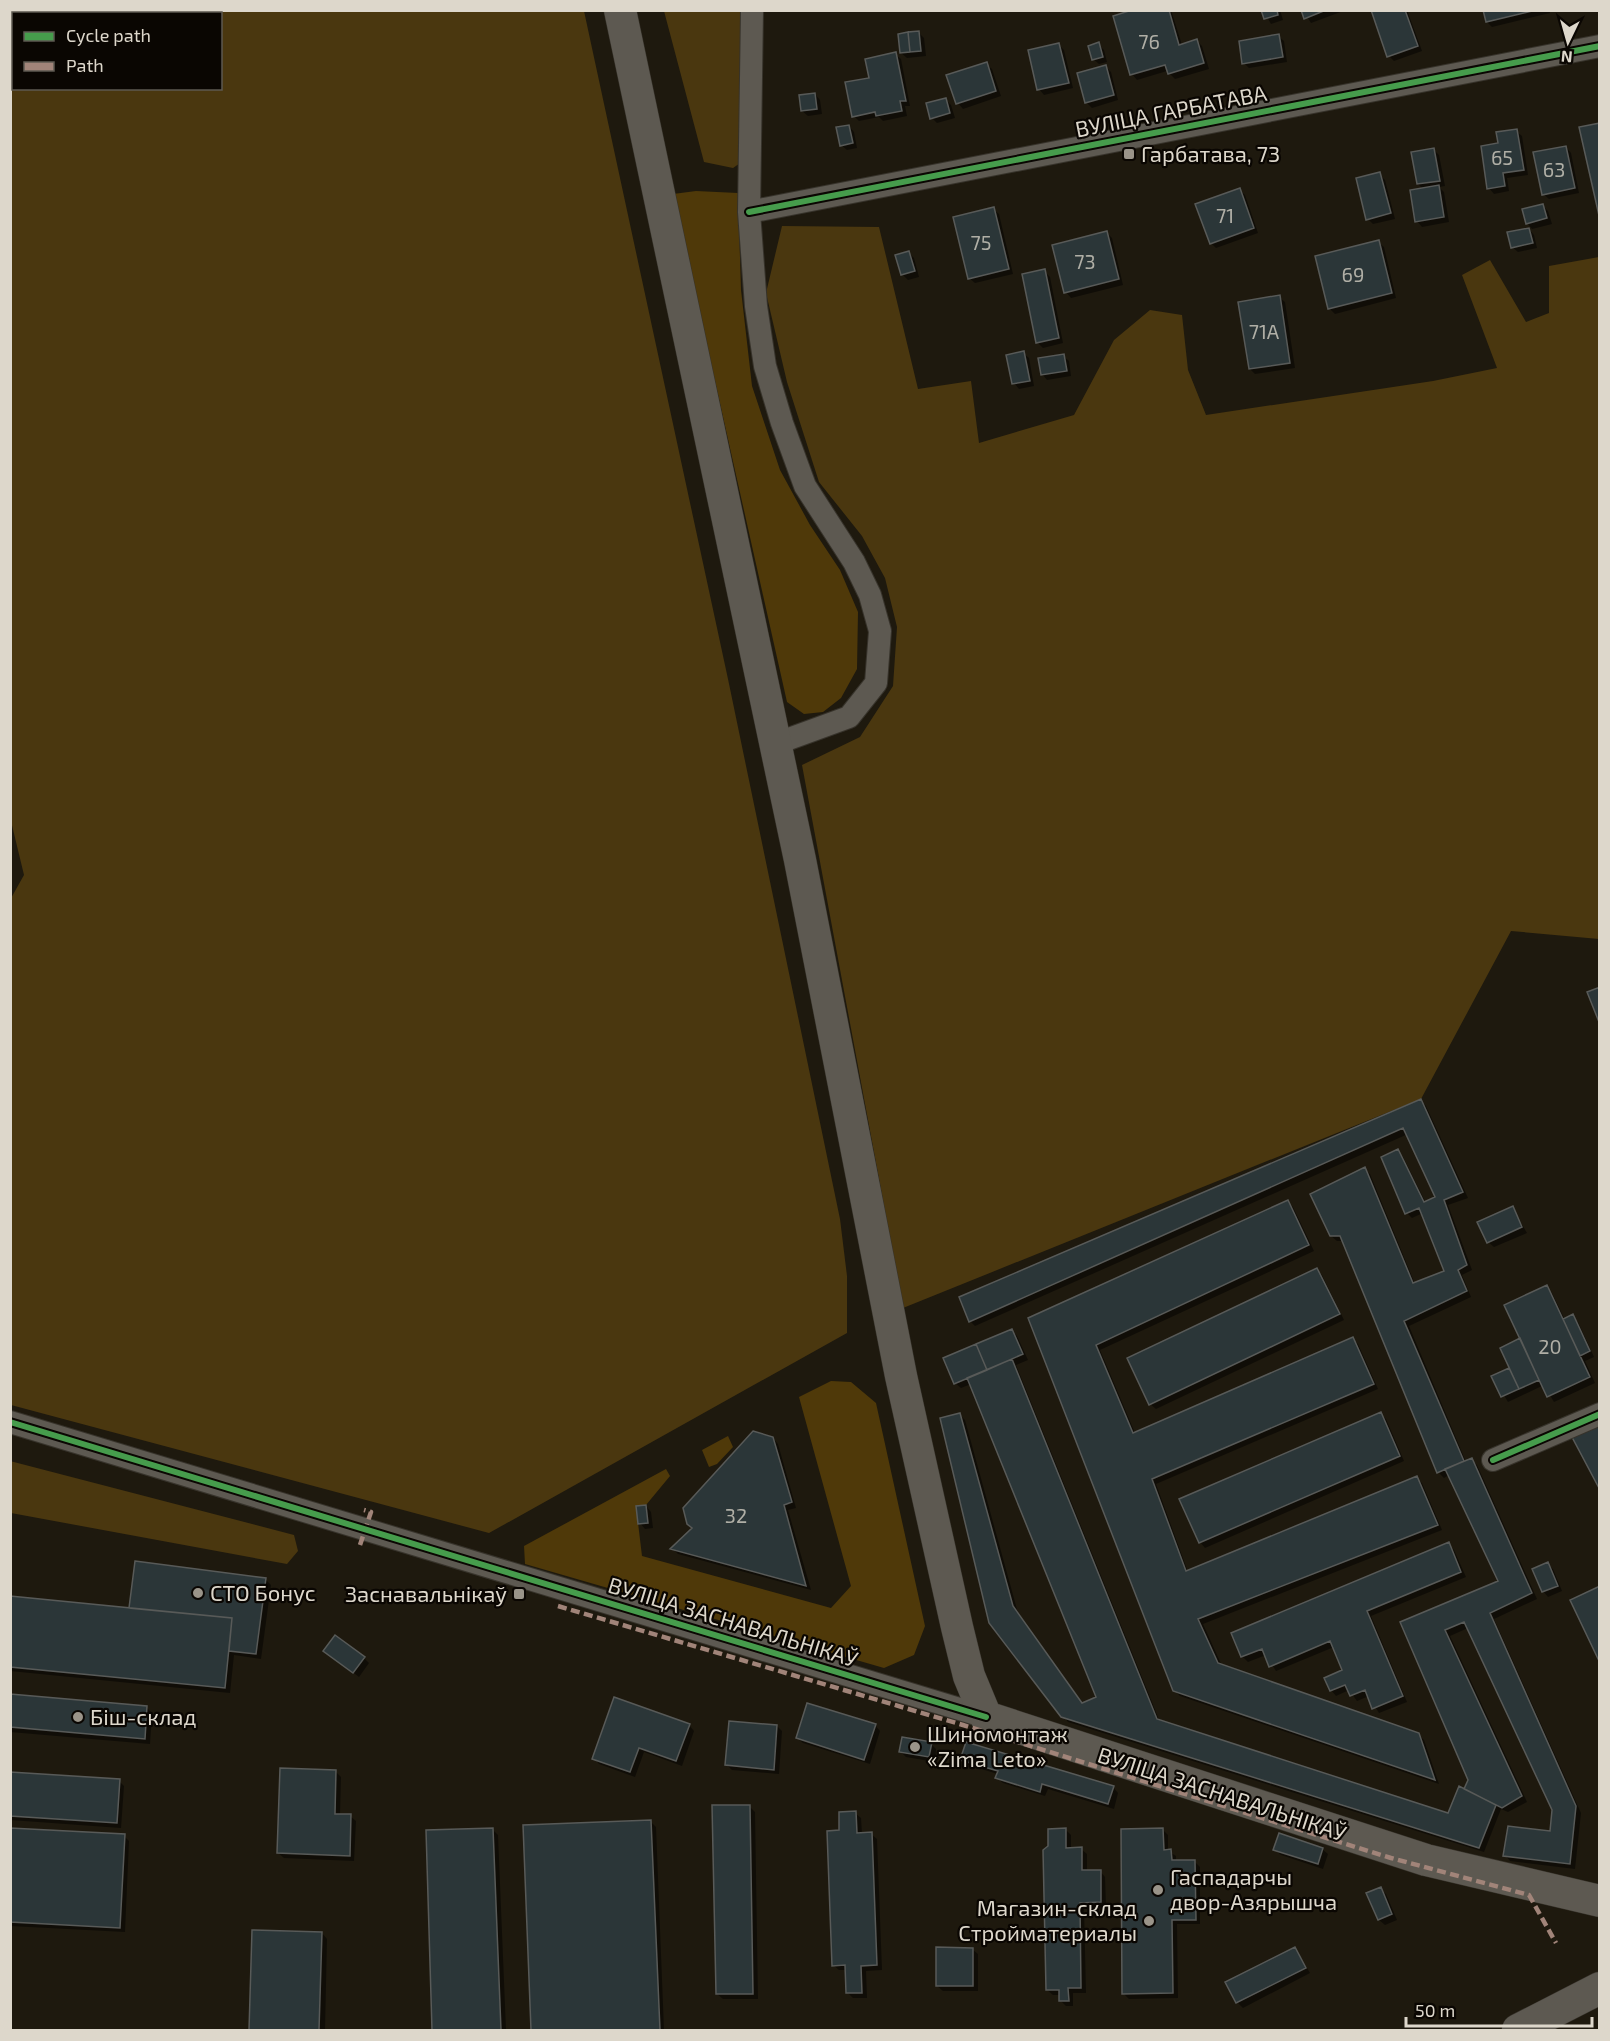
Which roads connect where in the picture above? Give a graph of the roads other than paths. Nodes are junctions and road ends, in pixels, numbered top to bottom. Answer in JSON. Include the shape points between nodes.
{"nodes":[{"id":1,"x":620,"y":10,"type":"edge"},
{"id":2,"x":752,"y":10,"type":"edge"},
{"id":3,"x":1599,"y":46,"type":"edge"},
{"id":4,"x":749,"y":212,"type":"junction"},
{"id":5,"x":775,"y":744,"type":"junction"},
{"id":6,"x":1599,"y":1414,"type":"edge"},
{"id":7,"x":10,"y":1422,"type":"edge"},
{"id":8,"x":1493,"y":1460,"type":"dead end"},
{"id":9,"x":986,"y":1717,"type":"junction"},
{"id":10,"x":1599,"y":1901,"type":"edge"},
{"id":11,"x":1599,"y":1988,"type":"edge"},
{"id":12,"x":1518,"y":2031,"type":"edge"}],
"edges":[{"from":1,"to":5,"type":"main road"},
{"from":2,"to":4,"type":"street"},
{"from":3,"to":4,"type":"street","name":"ВУЛІЦА ГАРБАТАВА"},
{"from":4,"to":5,"type":"street","via":[[765,366],[782,423],[805,486],[854,562],[870,595],[880,632],[876,683],[849,717]]},
{"from":5,"to":9,"type":"main road","via":[[901,1376],[959,1637]]},
{"from":6,"to":8,"type":"street"},
{"from":7,"to":9,"type":"street","name":"ВУЛІЦА ЗАСНАВАЛЬНІКАЎ"},
{"from":9,"to":10,"type":"main road","name":"ВУЛІЦА ЗАСНАВАЛЬНІКАЎ","via":[[1426,1860]]},
{"from":11,"to":12,"type":"main road"}]}
